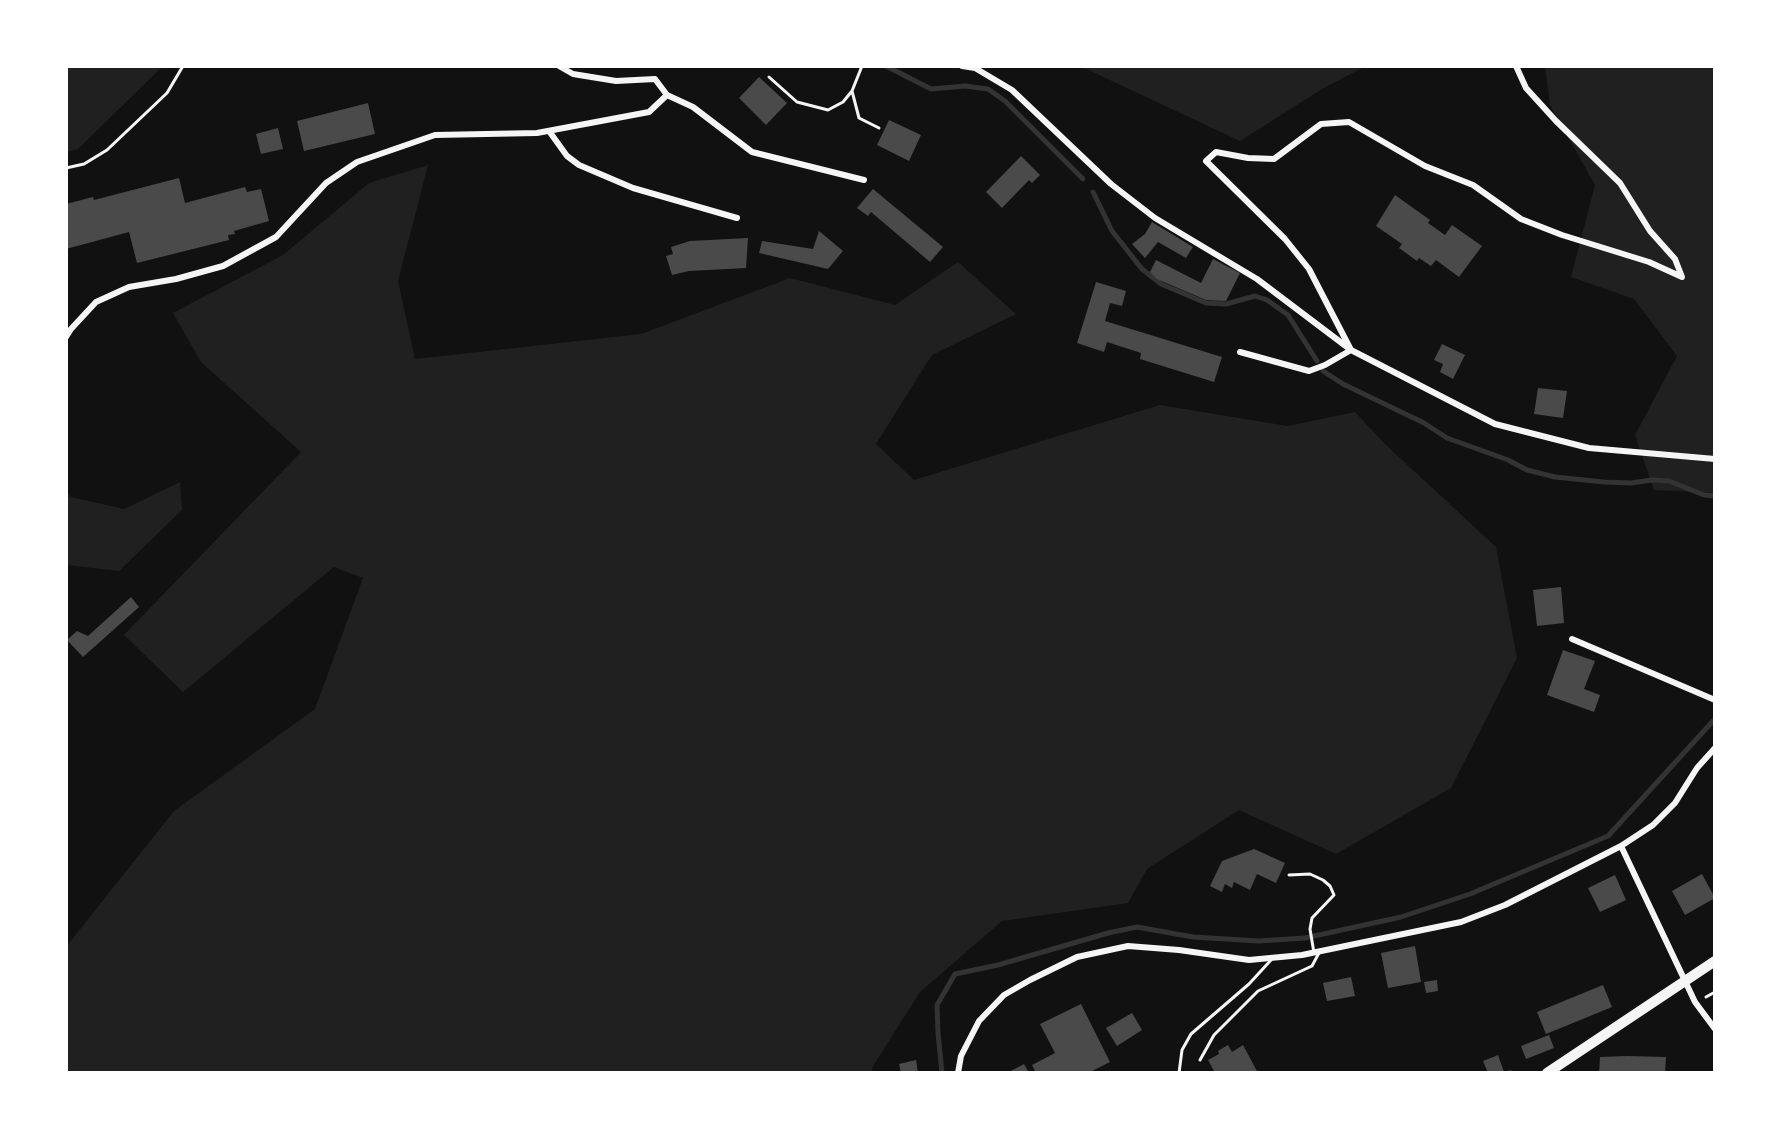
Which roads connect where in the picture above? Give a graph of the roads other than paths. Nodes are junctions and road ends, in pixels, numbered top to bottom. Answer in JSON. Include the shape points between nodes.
{"nodes":[{"id":1,"x":183,"y":66,"type":"edge"},
{"id":2,"x":559,"y":66,"type":"edge"},
{"id":3,"x":862,"y":66,"type":"edge"},
{"id":4,"x":962,"y":66,"type":"edge"},
{"id":5,"x":1516,"y":66,"type":"edge"},
{"id":6,"x":769,"y":77,"type":"dead end"},
{"id":7,"x":852,"y":91,"type":"junction"},
{"id":8,"x":667,"y":95,"type":"junction"},
{"id":9,"x":879,"y":128,"type":"dead end"},
{"id":10,"x":549,"y":131,"type":"junction"},
{"id":11,"x":66,"y":168,"type":"edge"},
{"id":12,"x":864,"y":180,"type":"dead end"},
{"id":13,"x":737,"y":218,"type":"dead end"},
{"id":14,"x":66,"y":337,"type":"edge"},
{"id":15,"x":1351,"y":350,"type":"junction"},
{"id":16,"x":1240,"y":352,"type":"dead end"},
{"id":17,"x":1715,"y":459,"type":"edge"},
{"id":18,"x":1572,"y":639,"type":"dead end"},
{"id":19,"x":1715,"y":700,"type":"edge"},
{"id":20,"x":1715,"y":748,"type":"edge"},
{"id":21,"x":1621,"y":846,"type":"junction"},
{"id":22,"x":1289,"y":875,"type":"dead end"},
{"id":23,"x":1316,"y":950,"type":"junction"},
{"id":24,"x":1274,"y":958,"type":"junction"},
{"id":25,"x":1715,"y":961,"type":"edge"},
{"id":26,"x":1715,"y":1029,"type":"edge"},
{"id":27,"x":1200,"y":1060,"type":"dead end"},
{"id":28,"x":958,"y":1073,"type":"edge"},
{"id":29,"x":1179,"y":1073,"type":"edge"},
{"id":30,"x":1547,"y":1073,"type":"edge"}],
"edges":[{"from":1,"to":11,"type":"lane","via":[[167,93],[107,150]]},
{"from":2,"to":8,"type":"street","via":[[573,74],[616,81],[655,79]]},
{"from":3,"to":7,"type":"lane"},
{"from":4,"to":15,"type":"street","via":[[1012,90],[1111,184],[1155,218],[1257,279]]},
{"from":5,"to":15,"type":"street","via":[[1526,88],[1620,183],[1675,259],[1682,277],[1521,219],[1473,185],[1425,166],[1349,122],[1321,124],[1274,159],[1216,152],[1206,161],[1309,269]]},
{"from":6,"to":7,"type":"lane","via":[[797,102],[828,110]]},
{"from":7,"to":9,"type":"lane","via":[[859,118]]},
{"from":8,"to":10,"type":"street","via":[[649,112]]},
{"from":8,"to":12,"type":"street","via":[[693,107],[752,152]]},
{"from":10,"to":13,"type":"street","via":[[579,165],[633,188]]},
{"from":10,"to":14,"type":"street","via":[[435,135],[357,162],[326,183],[276,237],[223,266],[129,287],[96,302]]},
{"from":15,"to":16,"type":"street","via":[[1309,371]]},
{"from":15,"to":17,"type":"street","via":[[1495,424],[1589,448]]},
{"from":18,"to":19,"type":"street"},
{"from":20,"to":21,"type":"street","via":[[1675,803]]},
{"from":21,"to":23,"type":"street","via":[[1461,922]]},
{"from":21,"to":26,"type":"street","via":[[1695,1002]]},
{"from":22,"to":23,"type":"lane","via":[[1310,874],[1330,886],[1334,895],[1312,918]]},
{"from":23,"to":24,"type":"street"},
{"from":23,"to":27,"type":"lane","via":[[1312,966],[1258,991],[1214,1035]]},
{"from":24,"to":28,"type":"street","via":[[1249,960],[1128,946],[1077,957],[1004,995],[979,1021]]},
{"from":24,"to":29,"type":"lane","via":[[1191,1034]]},
{"from":25,"to":30,"type":"main road"}]}
